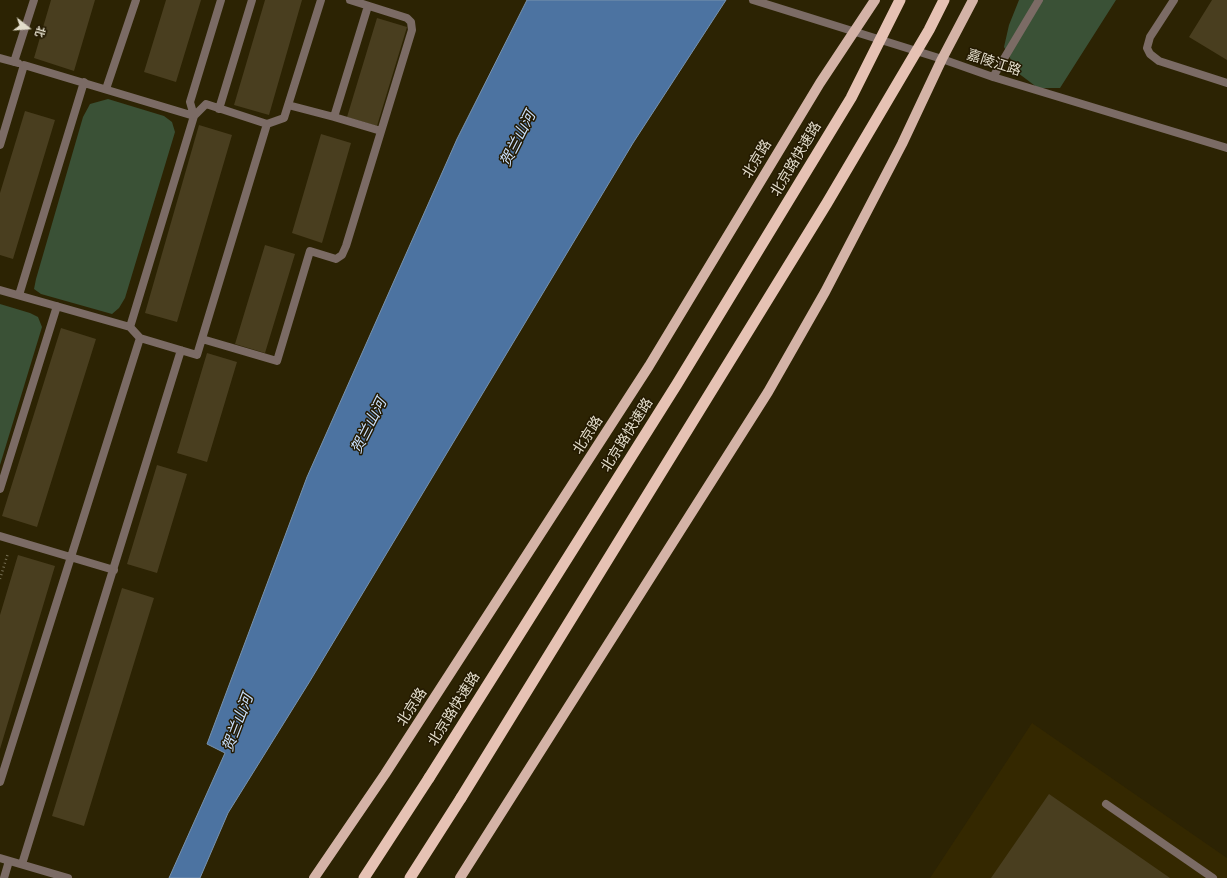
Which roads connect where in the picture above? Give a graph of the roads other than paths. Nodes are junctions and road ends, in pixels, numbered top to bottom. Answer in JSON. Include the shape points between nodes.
{"nodes":[{"id":1,"x":34,"y":0,"type":"edge"},
{"id":2,"x":136,"y":0,"type":"edge"},
{"id":3,"x":221,"y":0,"type":"edge"},
{"id":4,"x":252,"y":0,"type":"edge"},
{"id":5,"x":321,"y":0,"type":"edge"},
{"id":6,"x":350,"y":0,"type":"edge"},
{"id":7,"x":753,"y":0,"type":"edge"},
{"id":8,"x":874,"y":0,"type":"edge"},
{"id":9,"x":900,"y":0,"type":"edge"},
{"id":10,"x":944,"y":0,"type":"edge"},
{"id":11,"x":973,"y":0,"type":"edge"},
{"id":12,"x":1039,"y":0,"type":"edge"},
{"id":13,"x":1174,"y":0,"type":"edge"},
{"id":14,"x":368,"y":6,"type":"junction"},
{"id":15,"x":854,"y":32,"type":"junction"},
{"id":16,"x":0,"y":58,"type":"edge"},
{"id":17,"x":942,"y":59,"type":"junction"},
{"id":18,"x":14,"y":62,"type":"junction"},
{"id":19,"x":24,"y":65,"type":"junction"},
{"id":20,"x":993,"y":77,"type":"junction"},
{"id":21,"x":84,"y":82,"type":"junction"},
{"id":22,"x":1227,"y":83,"type":"edge"},
{"id":23,"x":106,"y":89,"type":"junction"},
{"id":24,"x":288,"y":105,"type":"junction"},
{"id":25,"x":219,"y":109,"type":"junction"},
{"id":26,"x":194,"y":116,"type":"junction"},
{"id":27,"x":334,"y":117,"type":"junction"},
{"id":28,"x":267,"y":124,"type":"junction"},
{"id":29,"x":381,"y":131,"type":"junction"},
{"id":30,"x":0,"y":145,"type":"edge"},
{"id":31,"x":1227,"y":148,"type":"edge"},
{"id":32,"x":0,"y":290,"type":"edge"},
{"id":33,"x":20,"y":296,"type":"junction"},
{"id":34,"x":57,"y":306,"type":"junction"},
{"id":35,"x":130,"y":327,"type":"junction"},
{"id":36,"x":140,"y":338,"type":"junction"},
{"id":37,"x":202,"y":339,"type":"junction"},
{"id":38,"x":181,"y":350,"type":"junction"},
{"id":39,"x":0,"y":489,"type":"edge"},
{"id":40,"x":0,"y":536,"type":"edge"},
{"id":41,"x":71,"y":557,"type":"junction"},
{"id":42,"x":114,"y":570,"type":"junction"},
{"id":43,"x":0,"y":782,"type":"edge"},
{"id":44,"x":1106,"y":804,"type":"dead end"},
{"id":45,"x":0,"y":858,"type":"edge"},
{"id":46,"x":9,"y":861,"type":"junction"},
{"id":47,"x":22,"y":864,"type":"junction"},
{"id":48,"x":4,"y":878,"type":"edge"},
{"id":49,"x":68,"y":878,"type":"edge"},
{"id":50,"x":314,"y":878,"type":"edge"},
{"id":51,"x":364,"y":878,"type":"edge"},
{"id":52,"x":410,"y":878,"type":"edge"},
{"id":53,"x":460,"y":878,"type":"edge"},
{"id":54,"x":1213,"y":878,"type":"edge"}],
"edges":[{"from":1,"to":18,"type":"street"},
{"from":2,"to":23,"type":"street"},
{"from":3,"to":26,"type":"street","via":[[190,102]]},
{"from":4,"to":25,"type":"street"},
{"from":5,"to":24,"type":"street"},
{"from":6,"to":14,"type":"street"},
{"from":7,"to":15,"type":"street","name":"嘉陵江路"},
{"from":8,"to":15,"type":"main road","name":"北京路"},
{"from":9,"to":51,"type":"highway","name":"北京路快速路","bridge":true,"via":[[851,98],[678,384]]},
{"from":10,"to":52,"type":"highway","bridge":true,"via":[[827,203]]},
{"from":11,"to":17,"type":"main road"},
{"from":12,"to":20,"type":"street"},
{"from":13,"to":22,"type":"street","via":[[1150,37],[1147,48],[1150,54],[1159,61]]},
{"from":14,"to":27,"type":"street"},
{"from":14,"to":29,"type":"street","via":[[406,18],[411,22],[412,30]]},
{"from":15,"to":17,"type":"street","name":"嘉陵江路"},
{"from":15,"to":50,"type":"main road","name":"北京路","via":[[820,83],[649,366]]},
{"from":16,"to":18,"type":"street"},
{"from":17,"to":20,"type":"street","name":"嘉陵江路"},
{"from":17,"to":53,"type":"main road","via":[[902,144],[829,285],[768,392]]},
{"from":18,"to":19,"type":"street"},
{"from":19,"to":21,"type":"street"},
{"from":19,"to":30,"type":"street"},
{"from":20,"to":31,"type":"street","name":"嘉陵江路"},
{"from":21,"to":23,"type":"street"},
{"from":21,"to":33,"type":"street"},
{"from":23,"to":26,"type":"street"},
{"from":24,"to":27,"type":"street"},
{"from":24,"to":28,"type":"street","via":[[284,118]]},
{"from":25,"to":26,"type":"street","via":[[206,104]]},
{"from":25,"to":28,"type":"street"},
{"from":26,"to":35,"type":"street"},
{"from":27,"to":29,"type":"street"},
{"from":28,"to":37,"type":"street"},
{"from":29,"to":37,"type":"street","via":[[342,255],[336,259],[310,252],[276,361]]},
{"from":32,"to":33,"type":"street"},
{"from":33,"to":34,"type":"street"},
{"from":34,"to":35,"type":"street"},
{"from":34,"to":39,"type":"street"},
{"from":35,"to":36,"type":"street"},
{"from":36,"to":38,"type":"street"},
{"from":36,"to":41,"type":"street"},
{"from":37,"to":38,"type":"street","via":[[197,355]]},
{"from":38,"to":42,"type":"street"},
{"from":40,"to":41,"type":"street"},
{"from":41,"to":42,"type":"street"},
{"from":41,"to":43,"type":"street"},
{"from":42,"to":47,"type":"street"},
{"from":44,"to":54,"type":"street"},
{"from":45,"to":46,"type":"street"},
{"from":46,"to":47,"type":"street"},
{"from":46,"to":48,"type":"street"},
{"from":47,"to":49,"type":"street"}]}
